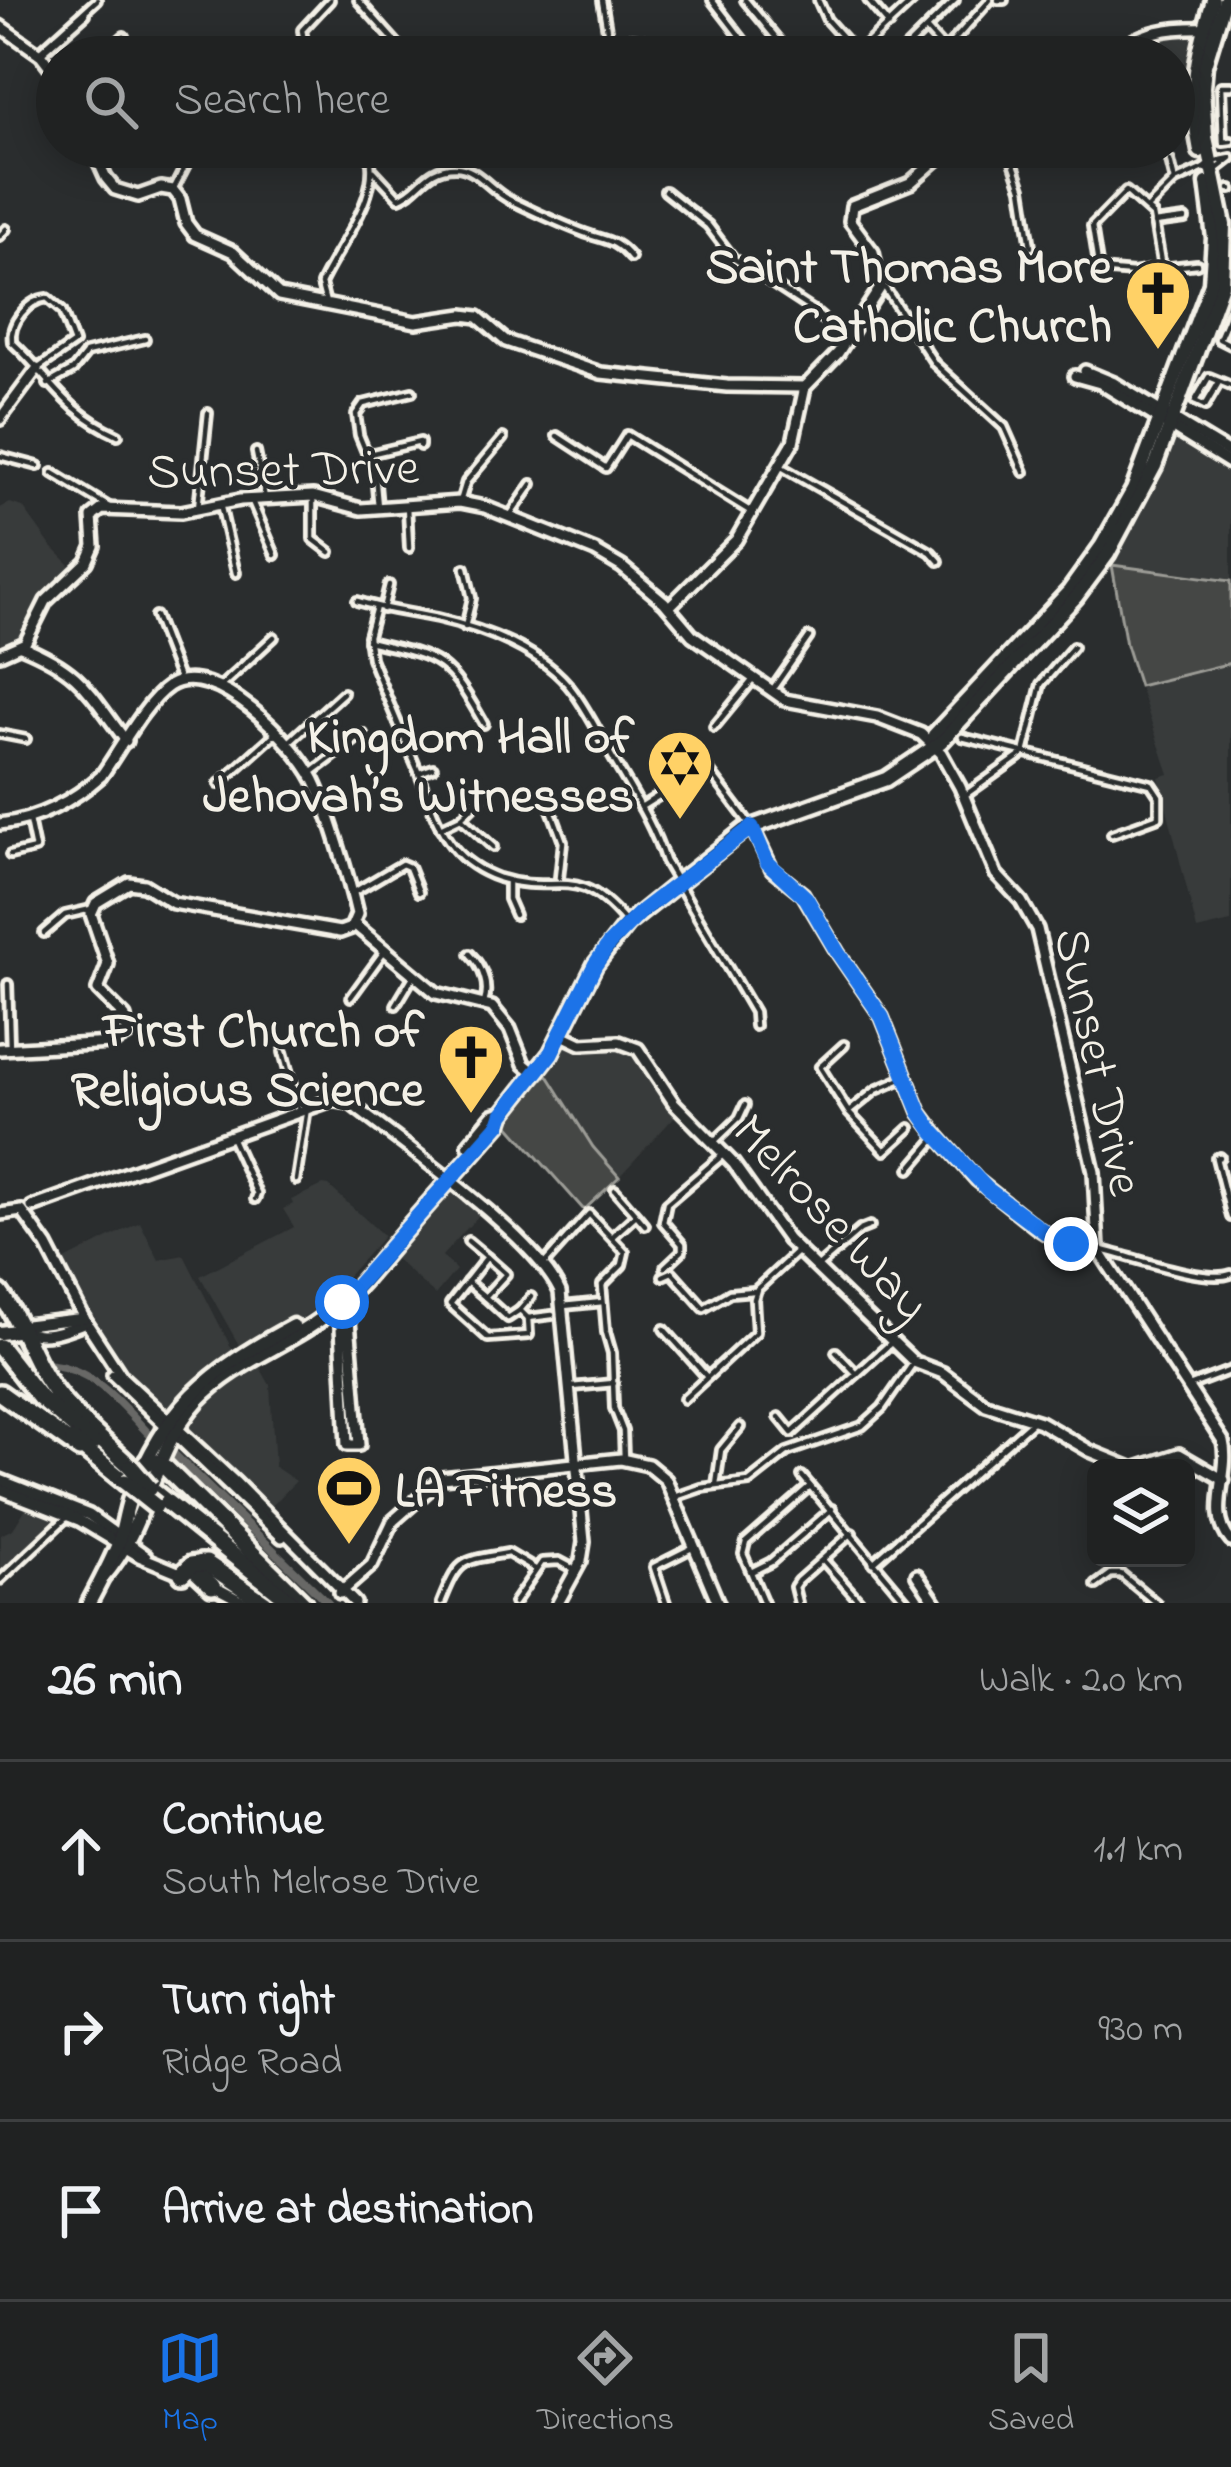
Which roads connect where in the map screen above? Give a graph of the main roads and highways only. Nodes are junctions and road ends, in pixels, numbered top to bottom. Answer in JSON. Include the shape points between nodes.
{"nodes":[{"id":1,"x":1213,"y":0,"type":"edge"},
{"id":2,"x":1225,"y":0,"type":"edge"},
{"id":3,"x":1210,"y":28,"type":"junction"},
{"id":4,"x":1195,"y":74,"type":"edge"},
{"id":5,"x":1195,"y":113,"type":"edge"},
{"id":6,"x":1209,"y":167,"type":"junction"},
{"id":7,"x":1228,"y":256,"type":"edge"},
{"id":8,"x":1225,"y":289,"type":"edge"},
{"id":9,"x":1166,"y":420,"type":"junction"},
{"id":10,"x":1133,"y":490,"type":"junction"},
{"id":11,"x":1136,"y":506,"type":"junction"},
{"id":12,"x":1022,"y":648,"type":"junction"},
{"id":13,"x":0,"y":1293,"type":"edge"},
{"id":14,"x":21,"y":1340,"type":"edge"},
{"id":15,"x":0,"y":1365,"type":"edge"},
{"id":16,"x":0,"y":1393,"type":"edge"},
{"id":17,"x":106,"y":1467,"type":"junction"},
{"id":18,"x":138,"y":1469,"type":"junction"},
{"id":19,"x":155,"y":1497,"type":"junction"},
{"id":20,"x":201,"y":1563,"type":"junction"},
{"id":21,"x":182,"y":1574,"type":"road end"},
{"id":22,"x":212,"y":1586,"type":"road end"},
{"id":23,"x":89,"y":1603,"type":"edge"},
{"id":24,"x":265,"y":1603,"type":"edge"},
{"id":25,"x":277,"y":1603,"type":"edge"},
{"id":26,"x":292,"y":1603,"type":"edge"},
{"id":27,"x":303,"y":1603,"type":"edge"}],
"edges":[{"from":1,"to":3,"type":"main road"},
{"from":2,"to":3,"type":"main road"},
{"from":3,"to":4,"type":"main road"},
{"from":5,"to":6,"type":"main road"},
{"from":6,"to":7,"type":"main road"},
{"from":6,"to":9,"type":"main road","via":[[1215,261]]},
{"from":7,"to":8,"type":"main road"},
{"from":8,"to":9,"type":"main road"},
{"from":9,"to":10,"type":"main road"},
{"from":9,"to":11,"type":"main road"},
{"from":10,"to":11,"type":"main road"},
{"from":10,"to":12,"type":"main road"},
{"from":11,"to":12,"type":"main road","via":[[1076,597]]},
{"from":12,"to":18,"type":"main road","via":[[941,742],[886,779],[752,827],[627,924],[500,1123],[339,1299],[217,1383]]},
{"from":13,"to":14,"type":"highway"},
{"from":14,"to":18,"type":"highway","via":[[50,1384]]},
{"from":14,"to":18,"type":"highway","via":[[52,1409]]},
{"from":15,"to":17,"type":"highway"},
{"from":16,"to":17,"type":"highway"},
{"from":17,"to":18,"type":"highway"},
{"from":18,"to":19,"type":"highway","bridge":true},
{"from":18,"to":23,"type":"main road","via":[[123,1542]]},
{"from":18,"to":27,"type":"highway"},
{"from":19,"to":25,"type":"highway"},
{"from":19,"to":26,"type":"highway"},
{"from":20,"to":21,"type":"highway"},
{"from":20,"to":22,"type":"highway","via":[[196,1571]]},
{"from":20,"to":24,"type":"highway"}]}
